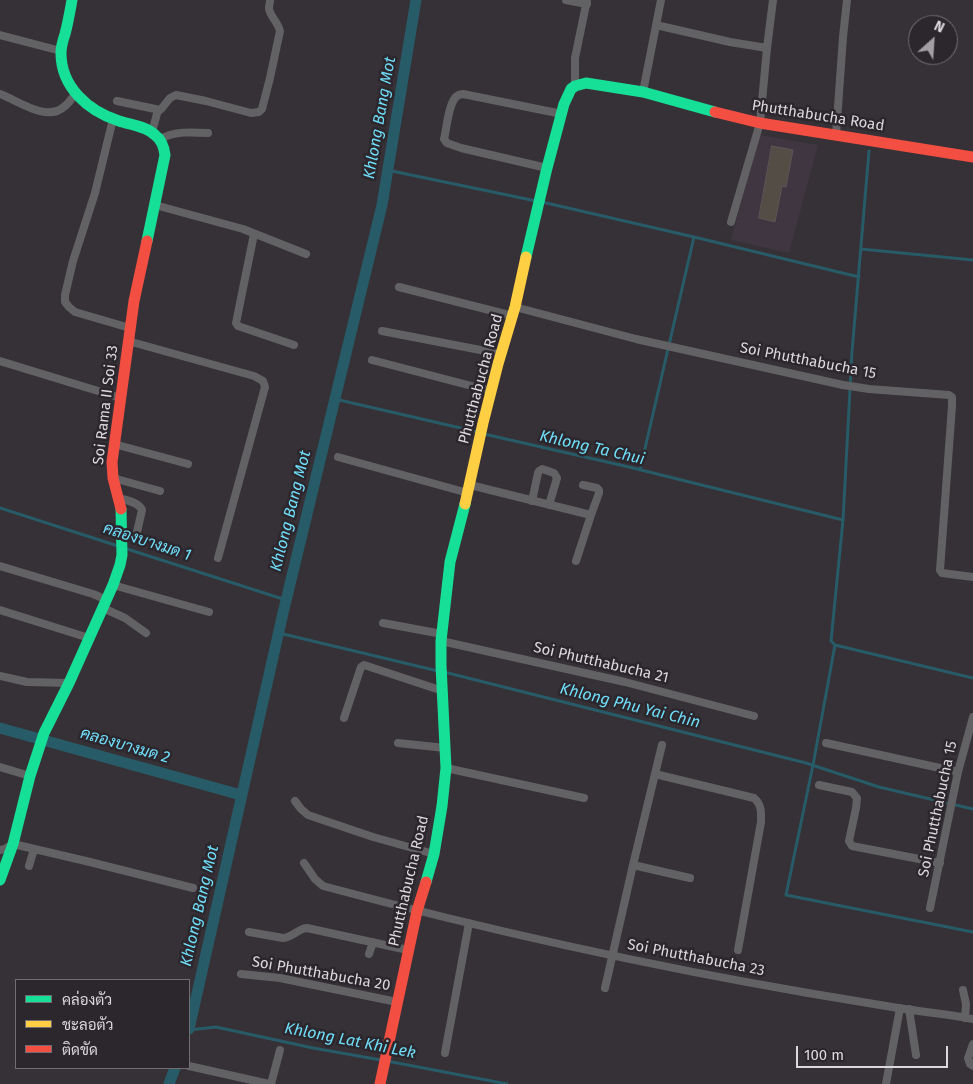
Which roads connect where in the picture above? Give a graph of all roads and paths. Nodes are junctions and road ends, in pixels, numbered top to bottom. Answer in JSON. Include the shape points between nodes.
{"nodes":[{"id":1,"x":72,"y":0,"type":"edge"},
{"id":2,"x":270,"y":0,"type":"edge"},
{"id":3,"x":566,"y":0,"type":"edge"},
{"id":4,"x":661,"y":0,"type":"edge"},
{"id":5,"x":773,"y":0,"type":"edge"},
{"id":6,"x":848,"y":0,"type":"edge"},
{"id":7,"x":587,"y":2,"type":"edge"},
{"id":8,"x":656,"y":25,"type":"junction"},
{"id":9,"x":0,"y":35,"type":"edge"},
{"id":10,"x":767,"y":48,"type":"junction"},
{"id":11,"x":61,"y":51,"type":"junction"},
{"id":12,"x":574,"y":86,"type":"junction"},
{"id":13,"x":643,"y":92,"type":"junction"},
{"id":14,"x":0,"y":94,"type":"edge"},
{"id":15,"x":75,"y":94,"type":"junction"},
{"id":16,"x":117,"y":101,"type":"dead end"},
{"id":17,"x":158,"y":110,"type":"junction"},
{"id":18,"x":562,"y":114,"type":"junction"},
{"id":19,"x":113,"y":119,"type":"junction"},
{"id":20,"x":760,"y":123,"type":"junction"},
{"id":21,"x":208,"y":133,"type":"dead end"},
{"id":22,"x":836,"y":135,"type":"junction"},
{"id":23,"x":156,"y":136,"type":"junction"},
{"id":24,"x":973,"y":157,"type":"edge"},
{"id":25,"x":547,"y":168,"type":"junction"},
{"id":26,"x":155,"y":205,"type":"junction"},
{"id":27,"x":731,"y":222,"type":"dead end"},
{"id":28,"x":254,"y":234,"type":"junction"},
{"id":29,"x":306,"y":254,"type":"dead end"},
{"id":30,"x":399,"y":287,"type":"dead end"},
{"id":31,"x":514,"y":311,"type":"junction"},
{"id":32,"x":130,"y":328,"type":"junction"},
{"id":33,"x":382,"y":331,"type":"dead end"},
{"id":34,"x":128,"y":340,"type":"junction"},
{"id":35,"x":294,"y":345,"type":"dead end"},
{"id":36,"x":501,"y":354,"type":"junction"},
{"id":37,"x":372,"y":360,"type":"dead end"},
{"id":38,"x":0,"y":361,"type":"edge"},
{"id":39,"x":492,"y":391,"type":"junction"},
{"id":40,"x":121,"y":398,"type":"junction"},
{"id":41,"x":114,"y":444,"type":"junction"},
{"id":42,"x":338,"y":457,"type":"dead end"},
{"id":43,"x":188,"y":464,"type":"dead end"},
{"id":44,"x":114,"y":478,"type":"junction"},
{"id":45,"x":584,"y":484,"type":"dead end"},
{"id":46,"x":469,"y":489,"type":"junction"},
{"id":47,"x":160,"y":491,"type":"dead end"},
{"id":48,"x":118,"y":498,"type":"junction"},
{"id":49,"x":532,"y":501,"type":"junction"},
{"id":50,"x":549,"y":505,"type":"junction"},
{"id":51,"x":591,"y":515,"type":"junction"},
{"id":52,"x":137,"y":532,"type":"dead end"},
{"id":53,"x":218,"y":558,"type":"dead end"},
{"id":54,"x":576,"y":561,"type":"dead end"},
{"id":55,"x":0,"y":566,"type":"edge"},
{"id":56,"x":973,"y":577,"type":"edge"},
{"id":57,"x":114,"y":584,"type":"junction"},
{"id":58,"x":105,"y":604,"type":"junction"},
{"id":59,"x":0,"y":610,"type":"edge"},
{"id":60,"x":209,"y":612,"type":"dead end"},
{"id":61,"x":383,"y":623,"type":"dead end"},
{"id":62,"x":146,"y":633,"type":"dead end"},
{"id":63,"x":441,"y":637,"type":"junction"},
{"id":64,"x":89,"y":638,"type":"junction"},
{"id":65,"x":0,"y":676,"type":"edge"},
{"id":66,"x":69,"y":682,"type":"junction"},
{"id":67,"x":442,"y":686,"type":"junction"},
{"id":68,"x":754,"y":716,"type":"dead end"},
{"id":69,"x":973,"y":717,"type":"edge"},
{"id":70,"x":344,"y":718,"type":"dead end"},
{"id":71,"x":398,"y":743,"type":"dead end"},
{"id":72,"x":826,"y":743,"type":"dead end"},
{"id":73,"x":662,"y":745,"type":"dead end"},
{"id":74,"x":445,"y":748,"type":"junction"},
{"id":75,"x":0,"y":766,"type":"edge"},
{"id":76,"x":446,"y":768,"type":"junction"},
{"id":77,"x":958,"y":772,"type":"junction"},
{"id":78,"x":655,"y":774,"type":"junction"},
{"id":79,"x":30,"y":776,"type":"junction"},
{"id":80,"x":819,"y":785,"type":"dead end"},
{"id":81,"x":584,"y":798,"type":"dead end"},
{"id":82,"x":295,"y":800,"type":"dead end"},
{"id":83,"x":12,"y":844,"type":"junction"},
{"id":84,"x":34,"y":849,"type":"junction"},
{"id":85,"x":0,"y":850,"type":"edge"},
{"id":86,"x":434,"y":854,"type":"junction"},
{"id":87,"x":304,"y":863,"type":"dead end"},
{"id":88,"x":940,"y":863,"type":"junction"},
{"id":89,"x":633,"y":865,"type":"junction"},
{"id":90,"x":29,"y":866,"type":"dead end"},
{"id":91,"x":690,"y":878,"type":"dead end"},
{"id":92,"x":0,"y":880,"type":"edge"},
{"id":93,"x":193,"y":888,"type":"dead end"},
{"id":94,"x":930,"y":908,"type":"dead end"},
{"id":95,"x":417,"y":911,"type":"junction"},
{"id":96,"x":469,"y":923,"type":"junction"},
{"id":97,"x":249,"y":932,"type":"dead end"},
{"id":98,"x":373,"y":942,"type":"junction"},
{"id":99,"x":408,"y":950,"type":"junction"},
{"id":100,"x":738,"y":950,"type":"dead end"},
{"id":101,"x":369,"y":954,"type":"dead end"},
{"id":102,"x":612,"y":955,"type":"junction"},
{"id":103,"x":241,"y":974,"type":"dead end"},
{"id":104,"x":605,"y":988,"type":"dead end"},
{"id":105,"x":963,"y":990,"type":"dead end"},
{"id":106,"x":396,"y":1002,"type":"junction"},
{"id":107,"x":900,"y":1008,"type":"junction"},
{"id":108,"x":909,"y":1009,"type":"junction"},
{"id":109,"x":969,"y":1019,"type":"edge"},
{"id":110,"x":973,"y":1044,"type":"edge"},
{"id":111,"x":280,"y":1050,"type":"dead end"},
{"id":112,"x":445,"y":1053,"type":"dead end"},
{"id":113,"x":916,"y":1055,"type":"dead end"},
{"id":114,"x":190,"y":1066,"type":"edge"},
{"id":115,"x":973,"y":1066,"type":"edge"},
{"id":116,"x":270,"y":1084,"type":"edge"},
{"id":117,"x":380,"y":1084,"type":"edge"},
{"id":118,"x":886,"y":1084,"type":"edge"}],
"edges":[{"from":1,"to":11,"type":"main road"},
{"from":2,"to":17,"type":"street","via":[[270,13],[280,31],[259,112],[251,113],[176,95]]},
{"from":3,"to":7,"type":"street"},
{"from":4,"to":8,"type":"street"},
{"from":5,"to":10,"type":"street"},
{"from":6,"to":22,"type":"street"},
{"from":7,"to":12,"type":"street","via":[[575,58]]},
{"from":8,"to":10,"type":"street"},
{"from":8,"to":13,"type":"street"},
{"from":9,"to":11,"type":"street"},
{"from":10,"to":20,"type":"street"},
{"from":11,"to":15,"type":"main road","via":[[66,80]]},
{"from":12,"to":13,"type":"main road","name":"Phutthabucha Road","via":[[586,83]]},
{"from":12,"to":18,"type":"main road","name":"Phutthabucha Road"},
{"from":13,"to":20,"type":"main road","name":"Phutthabucha Road"},
{"from":14,"to":15,"type":"street","via":[[46,113],[65,107]]},
{"from":15,"to":19,"type":"main road"},
{"from":16,"to":17,"type":"street"},
{"from":17,"to":23,"type":"street"},
{"from":18,"to":25,"type":"main road","name":"Phutthabucha Road"},
{"from":18,"to":25,"type":"street","via":[[463,94],[455,98],[450,110],[444,139],[447,143]]},
{"from":19,"to":23,"type":"main road"},
{"from":19,"to":32,"type":"street","via":[[65,302],[75,312]]},
{"from":20,"to":22,"type":"main road","name":"Phutthabucha Road"},
{"from":20,"to":27,"type":"street"},
{"from":21,"to":23,"type":"street"},
{"from":22,"to":24,"type":"main road","name":"Phutthabucha Road"},
{"from":23,"to":26,"type":"main road","name":"Soi Rama II Soi 33","via":[[163,144],[165,155]]},
{"from":25,"to":31,"type":"main road","name":"Phutthabucha Road"},
{"from":26,"to":28,"type":"street"},
{"from":26,"to":32,"type":"main road","name":"Soi Rama II Soi 33"},
{"from":28,"to":29,"type":"street"},
{"from":28,"to":35,"type":"street","via":[[236,323]]},
{"from":30,"to":31,"type":"street","name":"Soi Phutthabucha 15"},
{"from":31,"to":36,"type":"main road","name":"Phutthabucha Road"},
{"from":31,"to":56,"type":"street","name":"Soi Phutthabucha 15","via":[[843,386],[950,395],[952,406],[940,570],[942,573]]},
{"from":32,"to":34,"type":"main road","name":"Soi Rama II Soi 33"},
{"from":33,"to":36,"type":"street"},
{"from":34,"to":40,"type":"main road","name":"Soi Rama II Soi 33"},
{"from":34,"to":53,"type":"street","via":[[263,381],[265,387]]},
{"from":36,"to":39,"type":"main road","name":"Phutthabucha Road"},
{"from":37,"to":39,"type":"street"},
{"from":38,"to":40,"type":"street"},
{"from":39,"to":46,"type":"main road","name":"Phutthabucha Road"},
{"from":40,"to":41,"type":"main road","name":"Soi Rama II Soi 33"},
{"from":41,"to":43,"type":"street"},
{"from":41,"to":44,"type":"main road","name":"Soi Rama II Soi 33"},
{"from":42,"to":46,"type":"street"},
{"from":44,"to":47,"type":"street"},
{"from":44,"to":48,"type":"main road","name":"Soi Rama II Soi 33"},
{"from":45,"to":51,"type":"street","via":[[599,490]]},
{"from":46,"to":49,"type":"street"},
{"from":46,"to":63,"type":"main road","name":"Phutthabucha Road","via":[[450,562]]},
{"from":48,"to":52,"type":"street","via":[[141,507]]},
{"from":48,"to":57,"type":"main road","name":"Soi Rama II Soi 33","via":[[122,555]]},
{"from":49,"to":50,"type":"street"},
{"from":49,"to":50,"type":"street","via":[[542,469],[554,473],[557,478]]},
{"from":50,"to":51,"type":"street"},
{"from":51,"to":54,"type":"street"},
{"from":55,"to":58,"type":"street","via":[[93,594]]},
{"from":57,"to":58,"type":"main road","name":"Soi Rama II Soi 33"},
{"from":57,"to":60,"type":"street"},
{"from":58,"to":62,"type":"street"},
{"from":58,"to":64,"type":"main road","name":"Soi Rama II Soi 33"},
{"from":59,"to":64,"type":"street"},
{"from":61,"to":63,"type":"street","name":"Soi Phutthabucha 21"},
{"from":63,"to":67,"type":"main road","name":"Phutthabucha Road"},
{"from":63,"to":68,"type":"street","name":"Soi Phutthabucha 21"},
{"from":64,"to":66,"type":"main road","name":"Soi Rama II Soi 33"},
{"from":65,"to":66,"type":"street","via":[[27,682]]},
{"from":66,"to":79,"type":"main road","name":"Soi Rama II Soi 33","via":[[44,733]]},
{"from":67,"to":70,"type":"street","via":[[364,666]]},
{"from":67,"to":74,"type":"main road","name":"Phutthabucha Road"},
{"from":69,"to":77,"type":"street","name":"Soi Phutthabucha 15"},
{"from":71,"to":74,"type":"street"},
{"from":72,"to":77,"type":"street"},
{"from":73,"to":78,"type":"street"},
{"from":74,"to":76,"type":"main road","name":"Phutthabucha Road"},
{"from":75,"to":79,"type":"street"},
{"from":76,"to":81,"type":"street"},
{"from":76,"to":86,"type":"main road","name":"Phutthabucha Road"},
{"from":77,"to":88,"type":"street","name":"Soi Phutthabucha 15"},
{"from":78,"to":89,"type":"street"},
{"from":78,"to":100,"type":"street","via":[[754,798],[759,802],[761,822]]},
{"from":79,"to":83,"type":"main road","name":"Soi Rama II Soi 33"},
{"from":80,"to":88,"type":"street","via":[[852,792],[857,798],[849,841],[852,846]]},
{"from":82,"to":86,"type":"street","via":[[308,815]]},
{"from":83,"to":84,"type":"street"},
{"from":83,"to":85,"type":"street"},
{"from":83,"to":92,"type":"main road","name":"Soi Rama II Soi 33"},
{"from":84,"to":90,"type":"street"},
{"from":84,"to":93,"type":"street"},
{"from":86,"to":95,"type":"main road","name":"Phutthabucha Road"},
{"from":87,"to":95,"type":"street","name":"Soi Phutthabucha 23","via":[[324,886]]},
{"from":88,"to":94,"type":"street","name":"Soi Phutthabucha 15"},
{"from":89,"to":91,"type":"street"},
{"from":89,"to":102,"type":"street"},
{"from":95,"to":96,"type":"street","name":"Soi Phutthabucha 23"},
{"from":95,"to":99,"type":"main road","name":"Phutthabucha Road"},
{"from":96,"to":102,"type":"street","name":"Soi Phutthabucha 23"},
{"from":96,"to":112,"type":"street"},
{"from":97,"to":98,"type":"street","via":[[283,938],[308,928]]},
{"from":98,"to":99,"type":"street"},
{"from":98,"to":101,"type":"street"},
{"from":99,"to":106,"type":"main road","name":"Phutthabucha Road"},
{"from":102,"to":104,"type":"street"},
{"from":102,"to":107,"type":"street","name":"Soi Phutthabucha 23"},
{"from":103,"to":106,"type":"street","name":"Soi Phutthabucha 20","via":[[280,978]]},
{"from":105,"to":109,"type":"street"},
{"from":106,"to":117,"type":"main road","name":"Phutthabucha Road"},
{"from":107,"to":108,"type":"street","name":"Soi Phutthabucha 23"},
{"from":107,"to":118,"type":"street"},
{"from":108,"to":109,"type":"street","name":"Soi Phutthabucha 23"},
{"from":108,"to":113,"type":"street"},
{"from":110,"to":115,"type":"street","via":[[968,1058]]},
{"from":111,"to":116,"type":"street"},
{"from":114,"to":116,"type":"street"}]}
